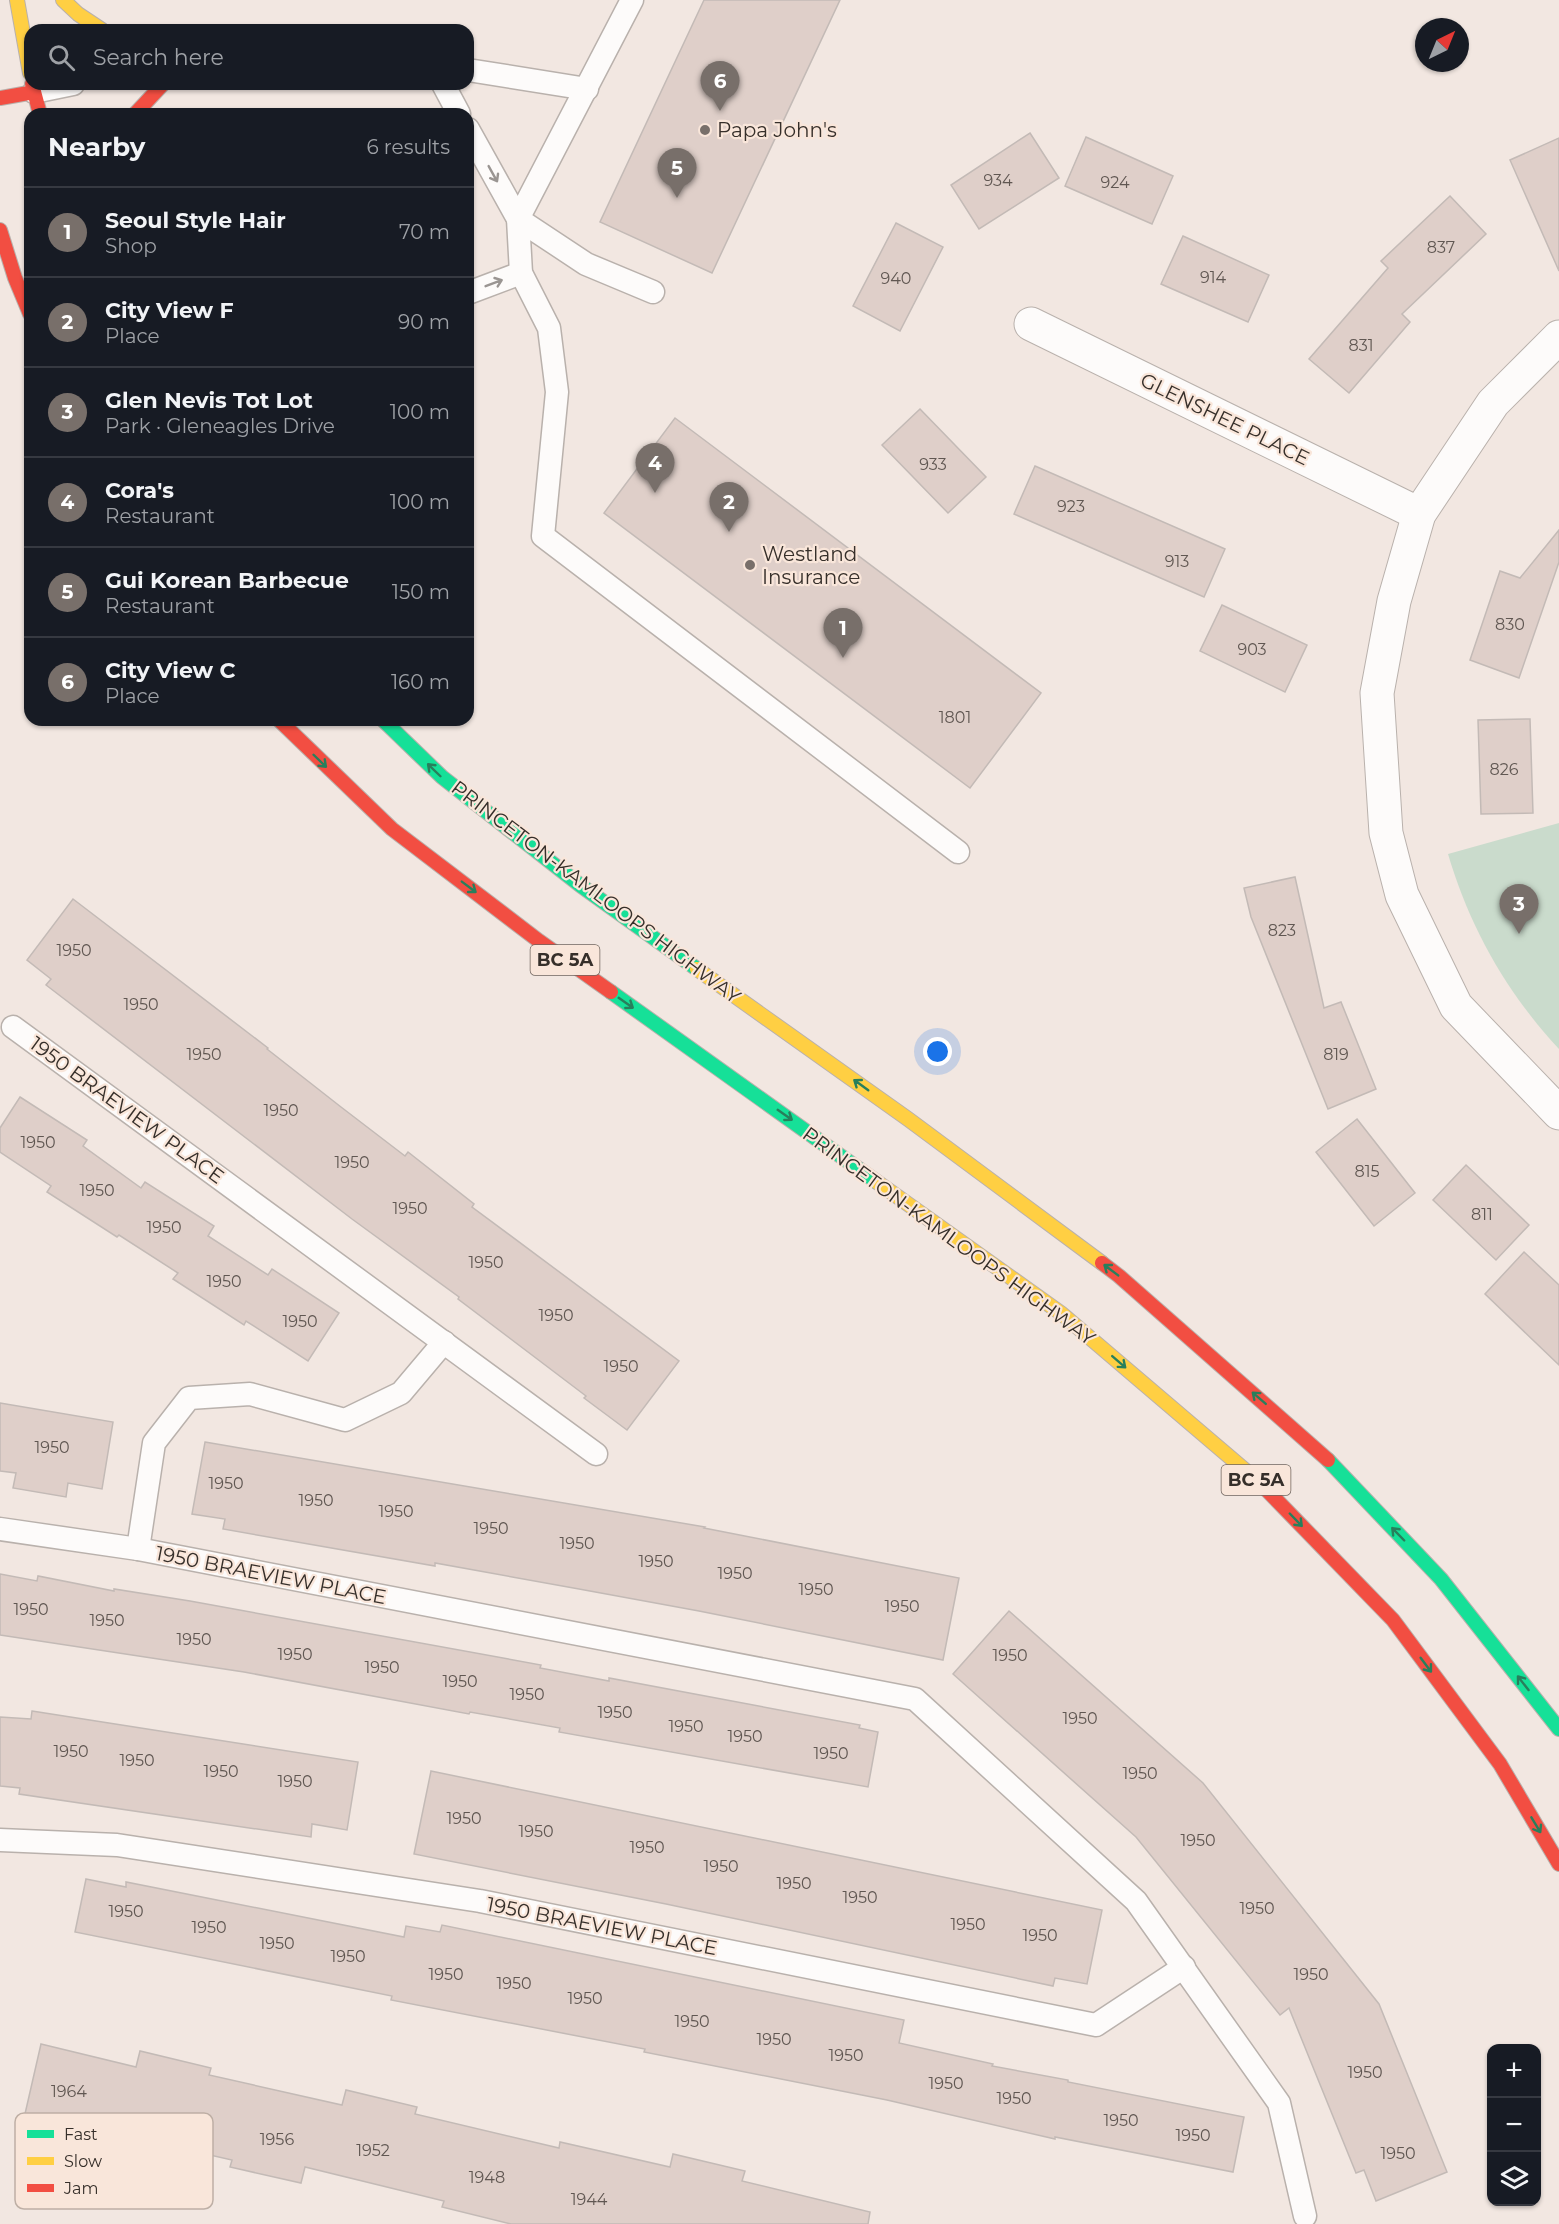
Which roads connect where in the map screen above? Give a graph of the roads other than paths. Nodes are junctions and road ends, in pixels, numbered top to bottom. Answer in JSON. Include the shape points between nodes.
{"nodes":[{"id":1,"x":17,"y":0,"type":"edge"},
{"id":2,"x":63,"y":0,"type":"edge"},
{"id":3,"x":632,"y":0,"type":"edge"},
{"id":4,"x":93,"y":24,"type":"edge"},
{"id":5,"x":24,"y":39,"type":"edge"},
{"id":6,"x":474,"y":71,"type":"edge"},
{"id":7,"x":24,"y":87,"type":"edge"},
{"id":8,"x":587,"y":89,"type":"junction"},
{"id":9,"x":34,"y":90,"type":"edge"},
{"id":10,"x":157,"y":90,"type":"edge"},
{"id":11,"x":445,"y":90,"type":"edge"},
{"id":12,"x":0,"y":98,"type":"edge"},
{"id":13,"x":38,"y":108,"type":"edge"},
{"id":14,"x":141,"y":108,"type":"edge"},
{"id":15,"x":456,"y":108,"type":"edge"},
{"id":16,"x":474,"y":140,"type":"edge"},
{"id":17,"x":518,"y":219,"type":"junction"},
{"id":18,"x":0,"y":230,"type":"edge"},
{"id":19,"x":0,"y":262,"type":"edge"},
{"id":20,"x":521,"y":273,"type":"junction"},
{"id":21,"x":15,"y":278,"type":"junction"},
{"id":22,"x":474,"y":291,"type":"edge"},
{"id":23,"x":653,"y":292,"type":"dead end"},
{"id":24,"x":24,"y":300,"type":"edge"},
{"id":25,"x":1031,"y":324,"type":"dead end"},
{"id":26,"x":1559,"y":337,"type":"edge"},
{"id":27,"x":1419,"y":514,"type":"junction"},
{"id":28,"x":285,"y":726,"type":"edge"},
{"id":29,"x":389,"y":726,"type":"edge"},
{"id":30,"x":958,"y":852,"type":"dead end"},
{"id":31,"x":13,"y":1027,"type":"dead end"},
{"id":32,"x":1559,"y":1113,"type":"edge"},
{"id":33,"x":444,"y":1342,"type":"junction"},
{"id":34,"x":596,"y":1454,"type":"dead end"},
{"id":35,"x":0,"y":1528,"type":"edge"},
{"id":36,"x":138,"y":1549,"type":"junction"},
{"id":37,"x":1559,"y":1730,"type":"edge"},
{"id":38,"x":0,"y":1840,"type":"edge"},
{"id":39,"x":1559,"y":1864,"type":"edge"},
{"id":40,"x":1184,"y":1967,"type":"junction"},
{"id":41,"x":1305,"y":2216,"type":"dead end"}],
"edges":[{"from":1,"to":5,"type":"main road"},
{"from":2,"to":4,"type":"main road"},
{"from":3,"to":8,"type":"lane"},
{"from":6,"to":8,"type":"lane"},
{"from":7,"to":12,"type":"main road"},
{"from":8,"to":17,"type":"lane"},
{"from":9,"to":13,"type":"main road"},
{"from":10,"to":14,"type":"main road"},
{"from":11,"to":15,"type":"lane"},
{"from":16,"to":17,"type":"lane","one_way":true},
{"from":17,"to":20,"type":"lane"},
{"from":17,"to":23,"type":"lane","via":[[585,264]]},
{"from":18,"to":21,"type":"main road"},
{"from":19,"to":21,"type":"main road"},
{"from":22,"to":20,"type":"lane","one_way":true},
{"from":20,"to":30,"type":"lane","via":[[549,328],[557,392],[543,536]]},
{"from":21,"to":24,"type":"main road"},
{"from":25,"to":27,"type":"street","name":"GLENSHEE PLACE"},
{"from":26,"to":27,"type":"street","via":[[1493,403]]},
{"from":27,"to":32,"type":"street","via":[[1394,601],[1377,693],[1386,833],[1402,895],[1456,1006]]},
{"from":28,"to":39,"type":"main road","name":"PRINCETON-KAMLOOPS HIGHWAY","number":"BC 5A","one_way":true,"via":[[392,829],[539,941],[1062,1314],[1261,1484],[1393,1620],[1500,1764]]},
{"from":37,"to":29,"type":"main road","name":"PRINCETON-KAMLOOPS HIGHWAY","one_way":true,"via":[[1442,1580],[1317,1449],[1119,1276],[908,1119],[580,885],[442,777]]},
{"from":31,"to":33,"type":"lane","name":"1950 BRAEVIEW PLACE"},
{"from":33,"to":34,"type":"lane","name":"1950 BRAEVIEW PLACE"},
{"from":33,"to":36,"type":"lane","name":"1950 BRAEVIEW PLACE","via":[[401,1393],[345,1420],[250,1394],[189,1398],[154,1443]]},
{"from":35,"to":36,"type":"lane","name":"1950 BRAEVIEW PLACE"},
{"from":36,"to":40,"type":"lane","name":"1950 BRAEVIEW PLACE","via":[[915,1700],[1136,1901]]},
{"from":38,"to":40,"type":"lane","name":"1950 BRAEVIEW PLACE","via":[[117,1845],[480,1901],[1096,2025]]},
{"from":40,"to":41,"type":"lane","name":"1950 BRAEVIEW PLACE","via":[[1279,2103]]}]}
